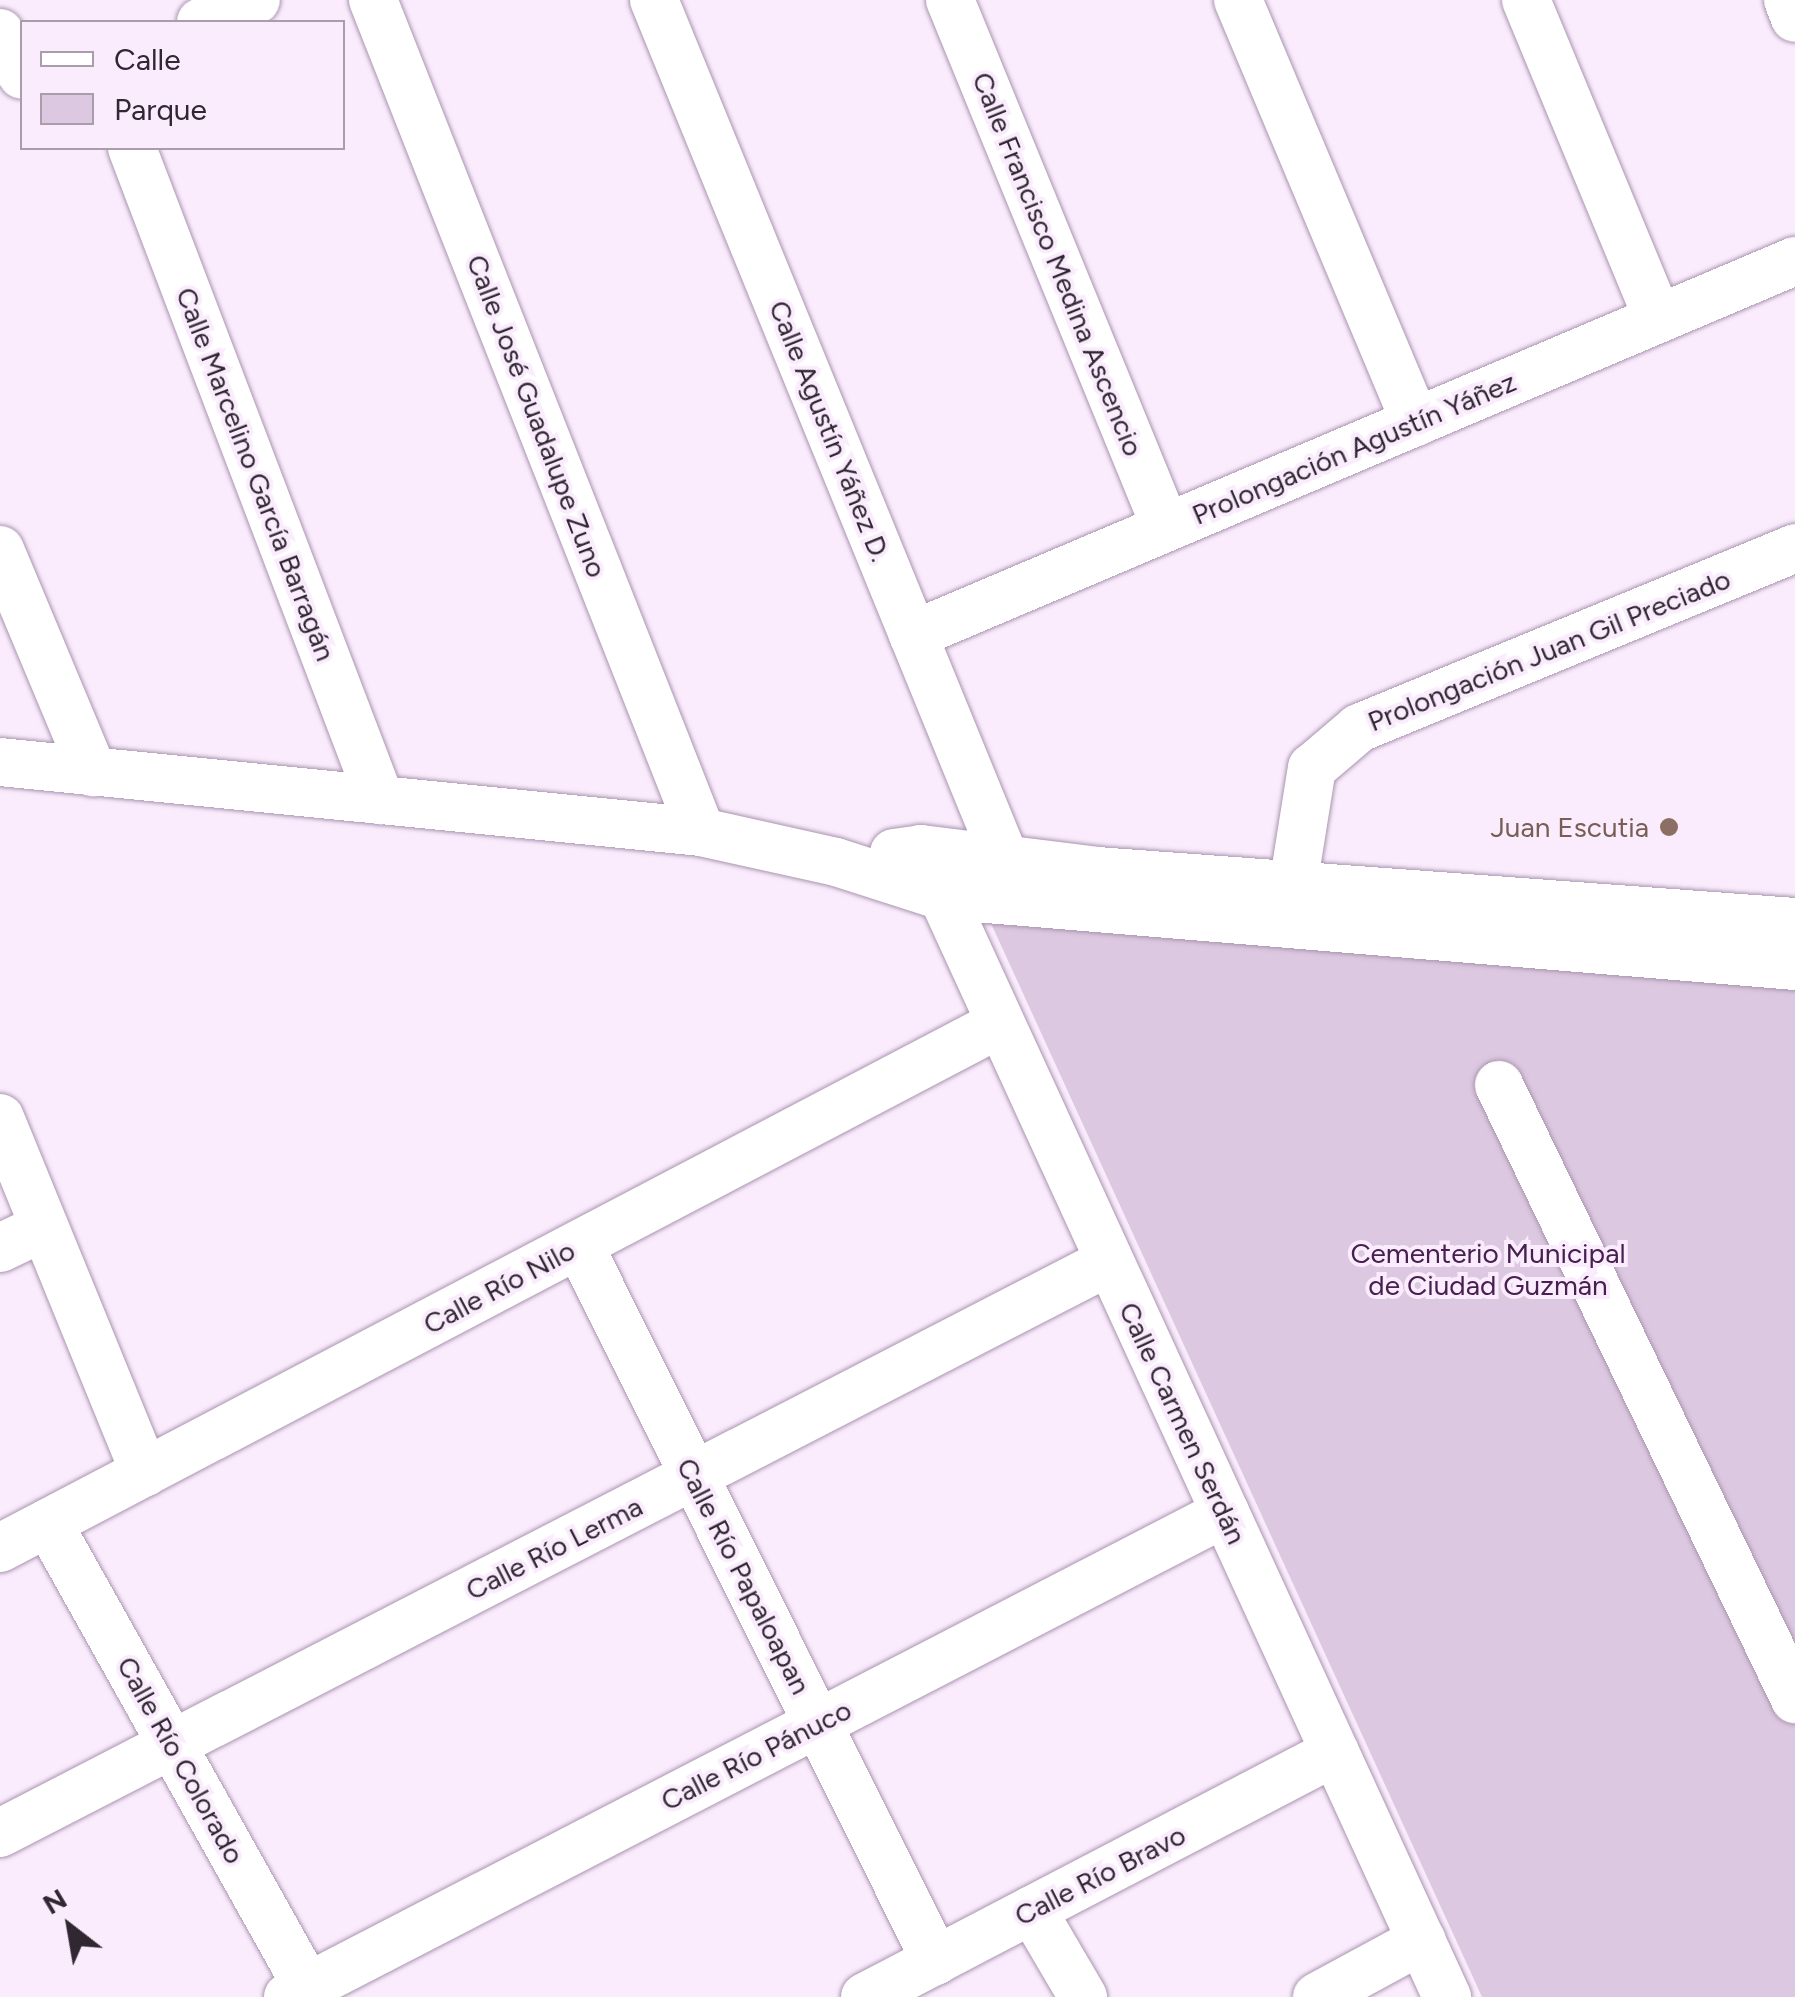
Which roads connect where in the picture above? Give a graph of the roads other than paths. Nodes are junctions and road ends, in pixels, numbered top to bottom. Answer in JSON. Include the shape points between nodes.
{"nodes":[{"id":1,"x":256,"y":0,"type":"edge"},
{"id":2,"x":374,"y":0,"type":"edge"},
{"id":3,"x":654,"y":0,"type":"edge"},
{"id":4,"x":950,"y":0,"type":"edge"},
{"id":5,"x":1238,"y":0,"type":"edge"},
{"id":6,"x":1526,"y":0,"type":"edge"},
{"id":7,"x":1788,"y":0,"type":"edge"},
{"id":8,"x":1795,"y":18,"type":"edge"},
{"id":9,"x":205,"y":20,"type":"edge"},
{"id":10,"x":0,"y":32,"type":"edge"},
{"id":11,"x":20,"y":72,"type":"edge"},
{"id":12,"x":133,"y":150,"type":"edge"},
{"id":13,"x":1795,"y":261,"type":"edge"},
{"id":14,"x":1658,"y":319,"type":"junction"},
{"id":15,"x":1415,"y":422,"type":"junction"},
{"id":16,"x":1166,"y":528,"type":"junction"},
{"id":17,"x":1795,"y":548,"type":"edge"},
{"id":18,"x":0,"y":550,"type":"edge"},
{"id":19,"x":913,"y":635,"type":"junction"},
{"id":20,"x":0,"y":762,"type":"edge"},
{"id":21,"x":94,"y":772,"type":"junction"},
{"id":22,"x":380,"y":800,"type":"junction"},
{"id":23,"x":701,"y":832,"type":"junction"},
{"id":24,"x":921,"y":849,"type":"junction"},
{"id":25,"x":836,"y":862,"type":"junction"},
{"id":26,"x":1006,"y":862,"type":"junction"},
{"id":27,"x":1293,"y":886,"type":"junction"},
{"id":28,"x":939,"y":895,"type":"junction"},
{"id":29,"x":1795,"y":922,"type":"edge"},
{"id":30,"x":1795,"y":966,"type":"edge"},
{"id":31,"x":999,"y":1024,"type":"junction"},
{"id":32,"x":1499,"y":1085,"type":"dead end"},
{"id":33,"x":0,"y":1118,"type":"edge"},
{"id":34,"x":44,"y":1226,"type":"junction"},
{"id":35,"x":579,"y":1245,"type":"junction"},
{"id":36,"x":0,"y":1248,"type":"edge"},
{"id":37,"x":1108,"y":1262,"type":"junction"},
{"id":38,"x":144,"y":1473,"type":"junction"},
{"id":39,"x":694,"y":1476,"type":"junction"},
{"id":40,"x":1225,"y":1513,"type":"junction"},
{"id":41,"x":48,"y":1523,"type":"junction"},
{"id":42,"x":0,"y":1548,"type":"edge"},
{"id":43,"x":1795,"y":1699,"type":"edge"},
{"id":44,"x":818,"y":1723,"type":"junction"},
{"id":45,"x":172,"y":1745,"type":"junction"},
{"id":46,"x":1335,"y":1752,"type":"junction"},
{"id":47,"x":0,"y":1834,"type":"edge"},
{"id":48,"x":1032,"y":1910,"type":"junction"},
{"id":49,"x":1422,"y":1940,"type":"junction"},
{"id":50,"x":936,"y":1960,"type":"junction"},
{"id":51,"x":303,"y":1994,"type":"edge"},
{"id":52,"x":865,"y":1997,"type":"edge"},
{"id":53,"x":1084,"y":1997,"type":"edge"},
{"id":54,"x":1317,"y":1997,"type":"edge"},
{"id":55,"x":1447,"y":1997,"type":"edge"}],
"edges":[{"from":1,"to":9,"type":"street"},
{"from":2,"to":23,"type":"street","name":"Calle José Guadalupe Zuno"},
{"from":3,"to":19,"type":"street","name":"Calle Agustín Yáñez D."},
{"from":4,"to":16,"type":"street","name":"Calle Francisco Medina Ascencio"},
{"from":5,"to":15,"type":"street"},
{"from":6,"to":14,"type":"street"},
{"from":7,"to":8,"type":"street"},
{"from":10,"to":11,"type":"street"},
{"from":12,"to":22,"type":"street","name":"Calle Marcelino García Barragán"},
{"from":13,"to":14,"type":"street","name":"Prolongación Agustín Yáñez"},
{"from":14,"to":15,"type":"street","name":"Prolongación Agustín Yáñez"},
{"from":15,"to":16,"type":"street","name":"Prolongación Agustín Yáñez"},
{"from":16,"to":19,"type":"street","name":"Prolongación Agustín Yáñez"},
{"from":17,"to":27,"type":"street","name":"Prolongación Juan Gil Preciado","via":[[1359,728],[1312,768]]},
{"from":18,"to":21,"type":"street"},
{"from":19,"to":26,"type":"street","name":"Calle Agustín Yáñez D."},
{"from":20,"to":21,"type":"street"},
{"from":21,"to":22,"type":"street"},
{"from":22,"to":23,"type":"street"},
{"from":23,"to":25,"type":"street"},
{"from":24,"to":25,"type":"street"},
{"from":24,"to":26,"type":"street"},
{"from":24,"to":28,"type":"street","name":"Calle Carmen Serdán"},
{"from":25,"to":28,"type":"street"},
{"from":26,"to":27,"type":"street"},
{"from":27,"to":29,"type":"street"},
{"from":28,"to":30,"type":"street"},
{"from":28,"to":31,"type":"street","name":"Calle Carmen Serdán"},
{"from":31,"to":35,"type":"street","name":"Calle Río Nilo"},
{"from":31,"to":37,"type":"street","name":"Calle Carmen Serdán"},
{"from":32,"to":43,"type":"street"},
{"from":33,"to":34,"type":"street"},
{"from":34,"to":36,"type":"street"},
{"from":34,"to":38,"type":"street"},
{"from":35,"to":38,"type":"street","name":"Calle Río Nilo"},
{"from":35,"to":39,"type":"street","name":"Calle Río Papaloapan"},
{"from":37,"to":39,"type":"street","name":"Calle Río Lerma"},
{"from":37,"to":40,"type":"street","name":"Calle Carmen Serdán"},
{"from":38,"to":41,"type":"street","name":"Calle Río Nilo"},
{"from":39,"to":44,"type":"street","name":"Calle Río Papaloapan"},
{"from":39,"to":45,"type":"street","name":"Calle Río Lerma"},
{"from":40,"to":44,"type":"street","name":"Calle Río Pánuco"},
{"from":40,"to":46,"type":"street","name":"Calle Carmen Serdán"},
{"from":41,"to":42,"type":"street","name":"Calle Río Nilo"},
{"from":41,"to":45,"type":"street","name":"Calle Río Colorado"},
{"from":44,"to":50,"type":"street","name":"Calle Río Papaloapan"},
{"from":44,"to":51,"type":"street","name":"Calle Río Pánuco"},
{"from":45,"to":47,"type":"street","name":"Calle Río Lerma"},
{"from":45,"to":51,"type":"street","name":"Calle Río Colorado"},
{"from":46,"to":48,"type":"street","name":"Calle Río Bravo"},
{"from":46,"to":49,"type":"street","name":"Calle Carmen Serdán"},
{"from":48,"to":50,"type":"street","name":"Calle Río Bravo"},
{"from":48,"to":53,"type":"street"},
{"from":49,"to":54,"type":"street"},
{"from":49,"to":55,"type":"street","name":"Calle Carmen Serdán"},
{"from":50,"to":52,"type":"street","name":"Calle Río Bravo"}]}
